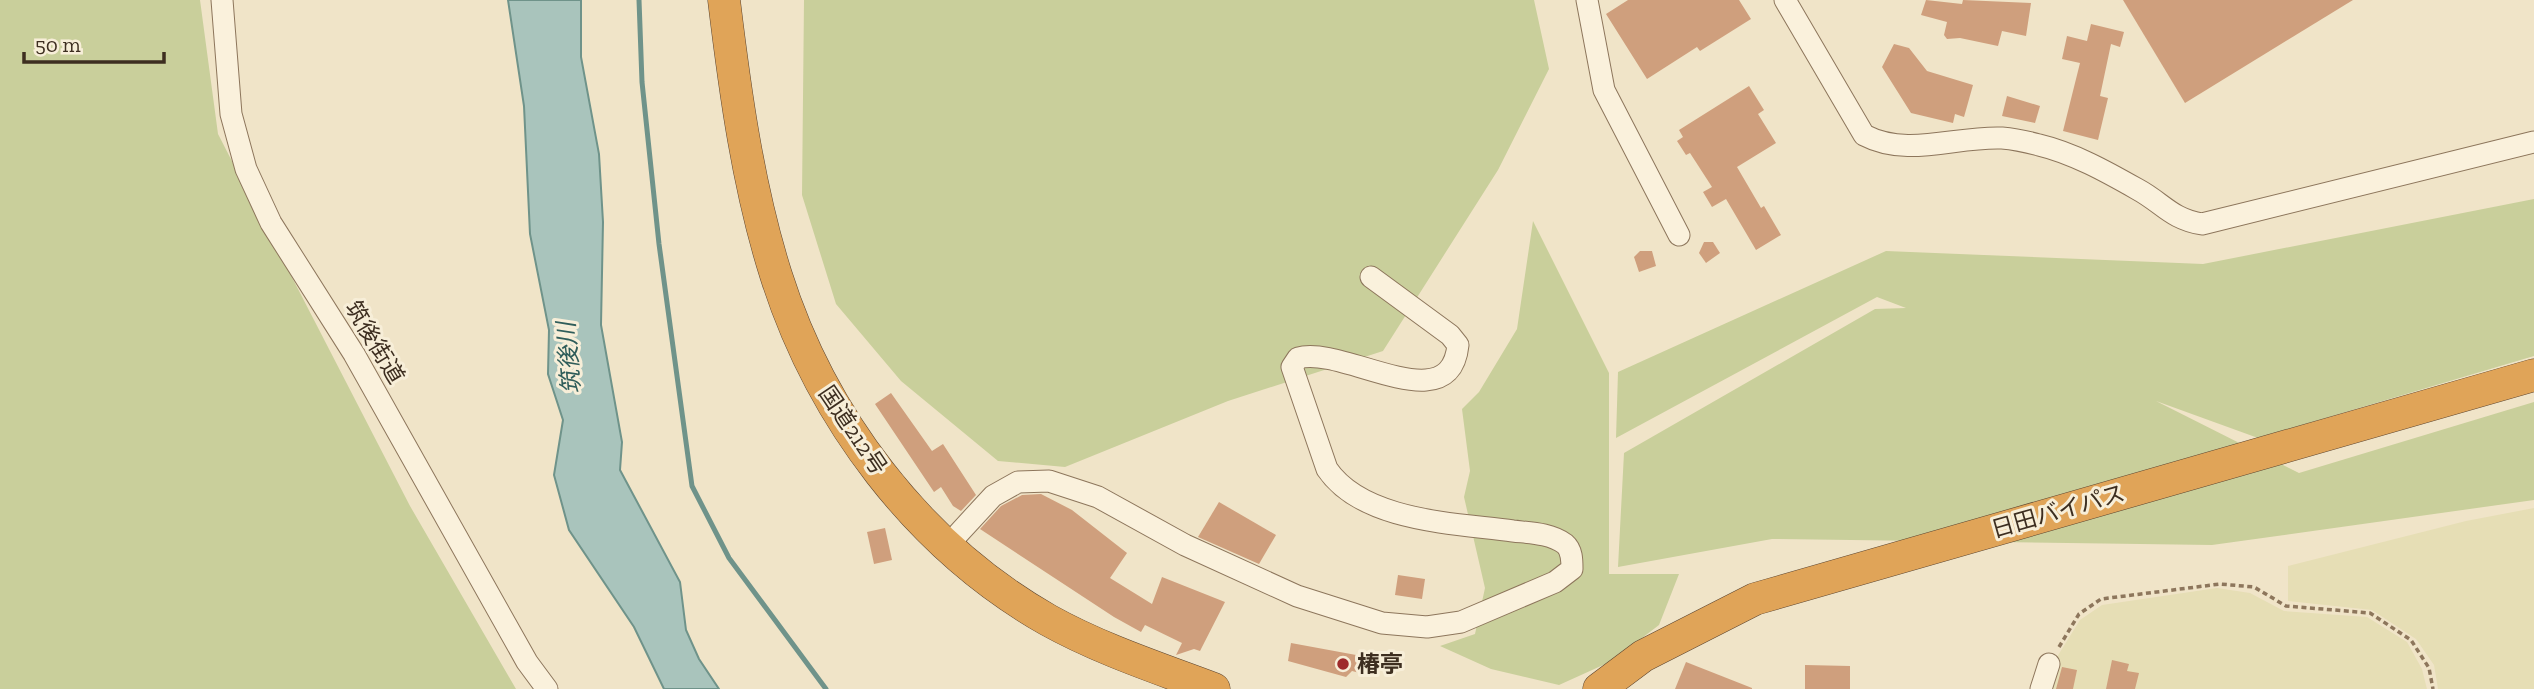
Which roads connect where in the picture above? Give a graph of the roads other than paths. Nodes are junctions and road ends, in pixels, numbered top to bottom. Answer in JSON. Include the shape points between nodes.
{"nodes":[{"id":1,"x":222,"y":0,"type":"edge"},
{"id":2,"x":724,"y":0,"type":"edge"},
{"id":3,"x":1587,"y":0,"type":"edge"},
{"id":4,"x":1785,"y":0,"type":"edge"},
{"id":5,"x":2534,"y":142,"type":"edge"},
{"id":6,"x":1679,"y":235,"type":"dead end"},
{"id":7,"x":1371,"y":277,"type":"dead end"},
{"id":8,"x":2534,"y":375,"type":"edge"},
{"id":9,"x":947,"y":546,"type":"junction"},
{"id":10,"x":2049,"y":664,"type":"road end"},
{"id":11,"x":547,"y":689,"type":"edge"},
{"id":12,"x":1214,"y":689,"type":"edge"},
{"id":13,"x":1599,"y":689,"type":"edge"},
{"id":14,"x":2041,"y":689,"type":"edge"}],
"edges":[{"from":1,"to":11,"type":"street","name":"筑後街道","via":[[231,114],[246,169],[271,223],[354,354],[527,662]]},
{"from":2,"to":9,"type":"highway","name":"国道212号","via":[[753,180],[775,274],[801,344],[864,451],[902,500]]},
{"from":3,"to":6,"type":"street","via":[[1604,90]]},
{"from":4,"to":5,"type":"street","via":[[1864,135],[1877,142],[1902,146],[2001,138],[2041,145],[2140,190],[2182,220],[2202,224]]},
{"from":7,"to":9,"type":"street","via":[[1450,335],[1458,345],[1456,358],[1451,369],[1429,382],[1312,354],[1298,358],[1292,367],[1328,469],[1351,492],[1405,516],[1435,524],[1546,536],[1566,545],[1572,569],[1556,582],[1461,622],[1427,626],[1382,623],[1297,596],[1185,545],[1098,497],[1049,481],[1018,482],[993,496]]},
{"from":8,"to":13,"type":"highway","name":"日田バイパス","via":[[1755,599],[1643,656]]},
{"from":9,"to":12,"type":"highway","name":"国道212号","via":[[1048,620],[1107,649]]},
{"from":10,"to":14,"type":"street"}]}
